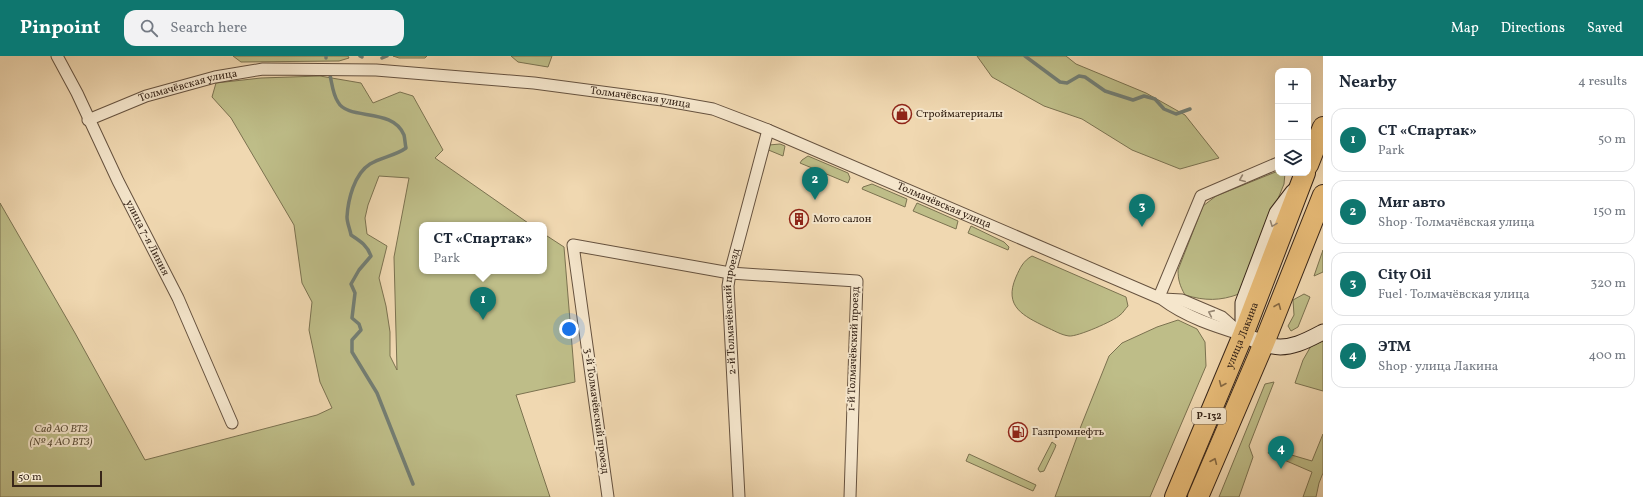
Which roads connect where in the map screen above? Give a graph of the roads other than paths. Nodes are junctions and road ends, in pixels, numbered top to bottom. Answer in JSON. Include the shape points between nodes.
{"nodes":[{"id":1,"x":57,"y":56,"type":"edge"},
{"id":2,"x":88,"y":120,"type":"junction"},
{"id":3,"x":1323,"y":127,"type":"edge"},
{"id":4,"x":768,"y":130,"type":"junction"},
{"id":5,"x":1311,"y":154,"type":"edge"},
{"id":6,"x":1275,"y":165,"type":"edge"},
{"id":7,"x":1302,"y":176,"type":"edge"},
{"id":8,"x":1323,"y":195,"type":"edge"},
{"id":9,"x":730,"y":273,"type":"junction"},
{"id":10,"x":1161,"y":298,"type":"junction"},
{"id":11,"x":1323,"y":332,"type":"edge"},
{"id":12,"x":1243,"y":335,"type":"junction"},
{"id":13,"x":1264,"y":343,"type":"junction"},
{"id":14,"x":232,"y":423,"type":"dead end"},
{"id":15,"x":608,"y":497,"type":"edge"},
{"id":16,"x":739,"y":497,"type":"edge"},
{"id":17,"x":850,"y":497,"type":"edge"},
{"id":18,"x":1175,"y":497,"type":"edge"},
{"id":19,"x":1198,"y":497,"type":"edge"}],
"edges":[{"from":1,"to":2,"type":"street","name":"улица 7-я Линия"},
{"from":2,"to":4,"type":"street","name":"Толмачёвская улица","via":[[146,96],[215,77],[263,69],[376,70],[534,83],[662,100],[713,109]]},
{"from":2,"to":14,"type":"street","name":"улица 7-я Линия","via":[[178,298]]},
{"from":3,"to":5,"type":"highway","name":"улица Лакина","number":"Р-132"},
{"from":4,"to":9,"type":"street","name":"2-й Толмачёвский проезд"},
{"from":4,"to":10,"type":"street","name":"Толмачёвская улица"},
{"from":6,"to":10,"type":"street","one_way":true,"via":[[1202,196]]},
{"from":7,"to":12,"type":"highway","name":"улица Лакина","number":"Р-132","one_way":true},
{"from":13,"to":8,"type":"highway","name":"улица Лакина","number":"Р-132","one_way":true},
{"from":9,"to":15,"type":"street","name":"3-й Толмачёвский проезд","via":[[573,245]]},
{"from":9,"to":16,"type":"street","name":"2-й Толмачёвский проезд"},
{"from":9,"to":17,"type":"street","name":"1-й Толмачёвский проезд","via":[[857,281]]},
{"from":10,"to":12,"type":"street","name":"Толмачёвская улица","via":[[1177,309],[1217,327]]},
{"from":11,"to":13,"type":"street","via":[[1304,342],[1288,346]]},
{"from":12,"to":13,"type":"street"},
{"from":12,"to":18,"type":"highway","name":"улица Лакина","number":"Р-132","one_way":true},
{"from":19,"to":13,"type":"highway","name":"улица Лакина","number":"Р-132","one_way":true}]}
